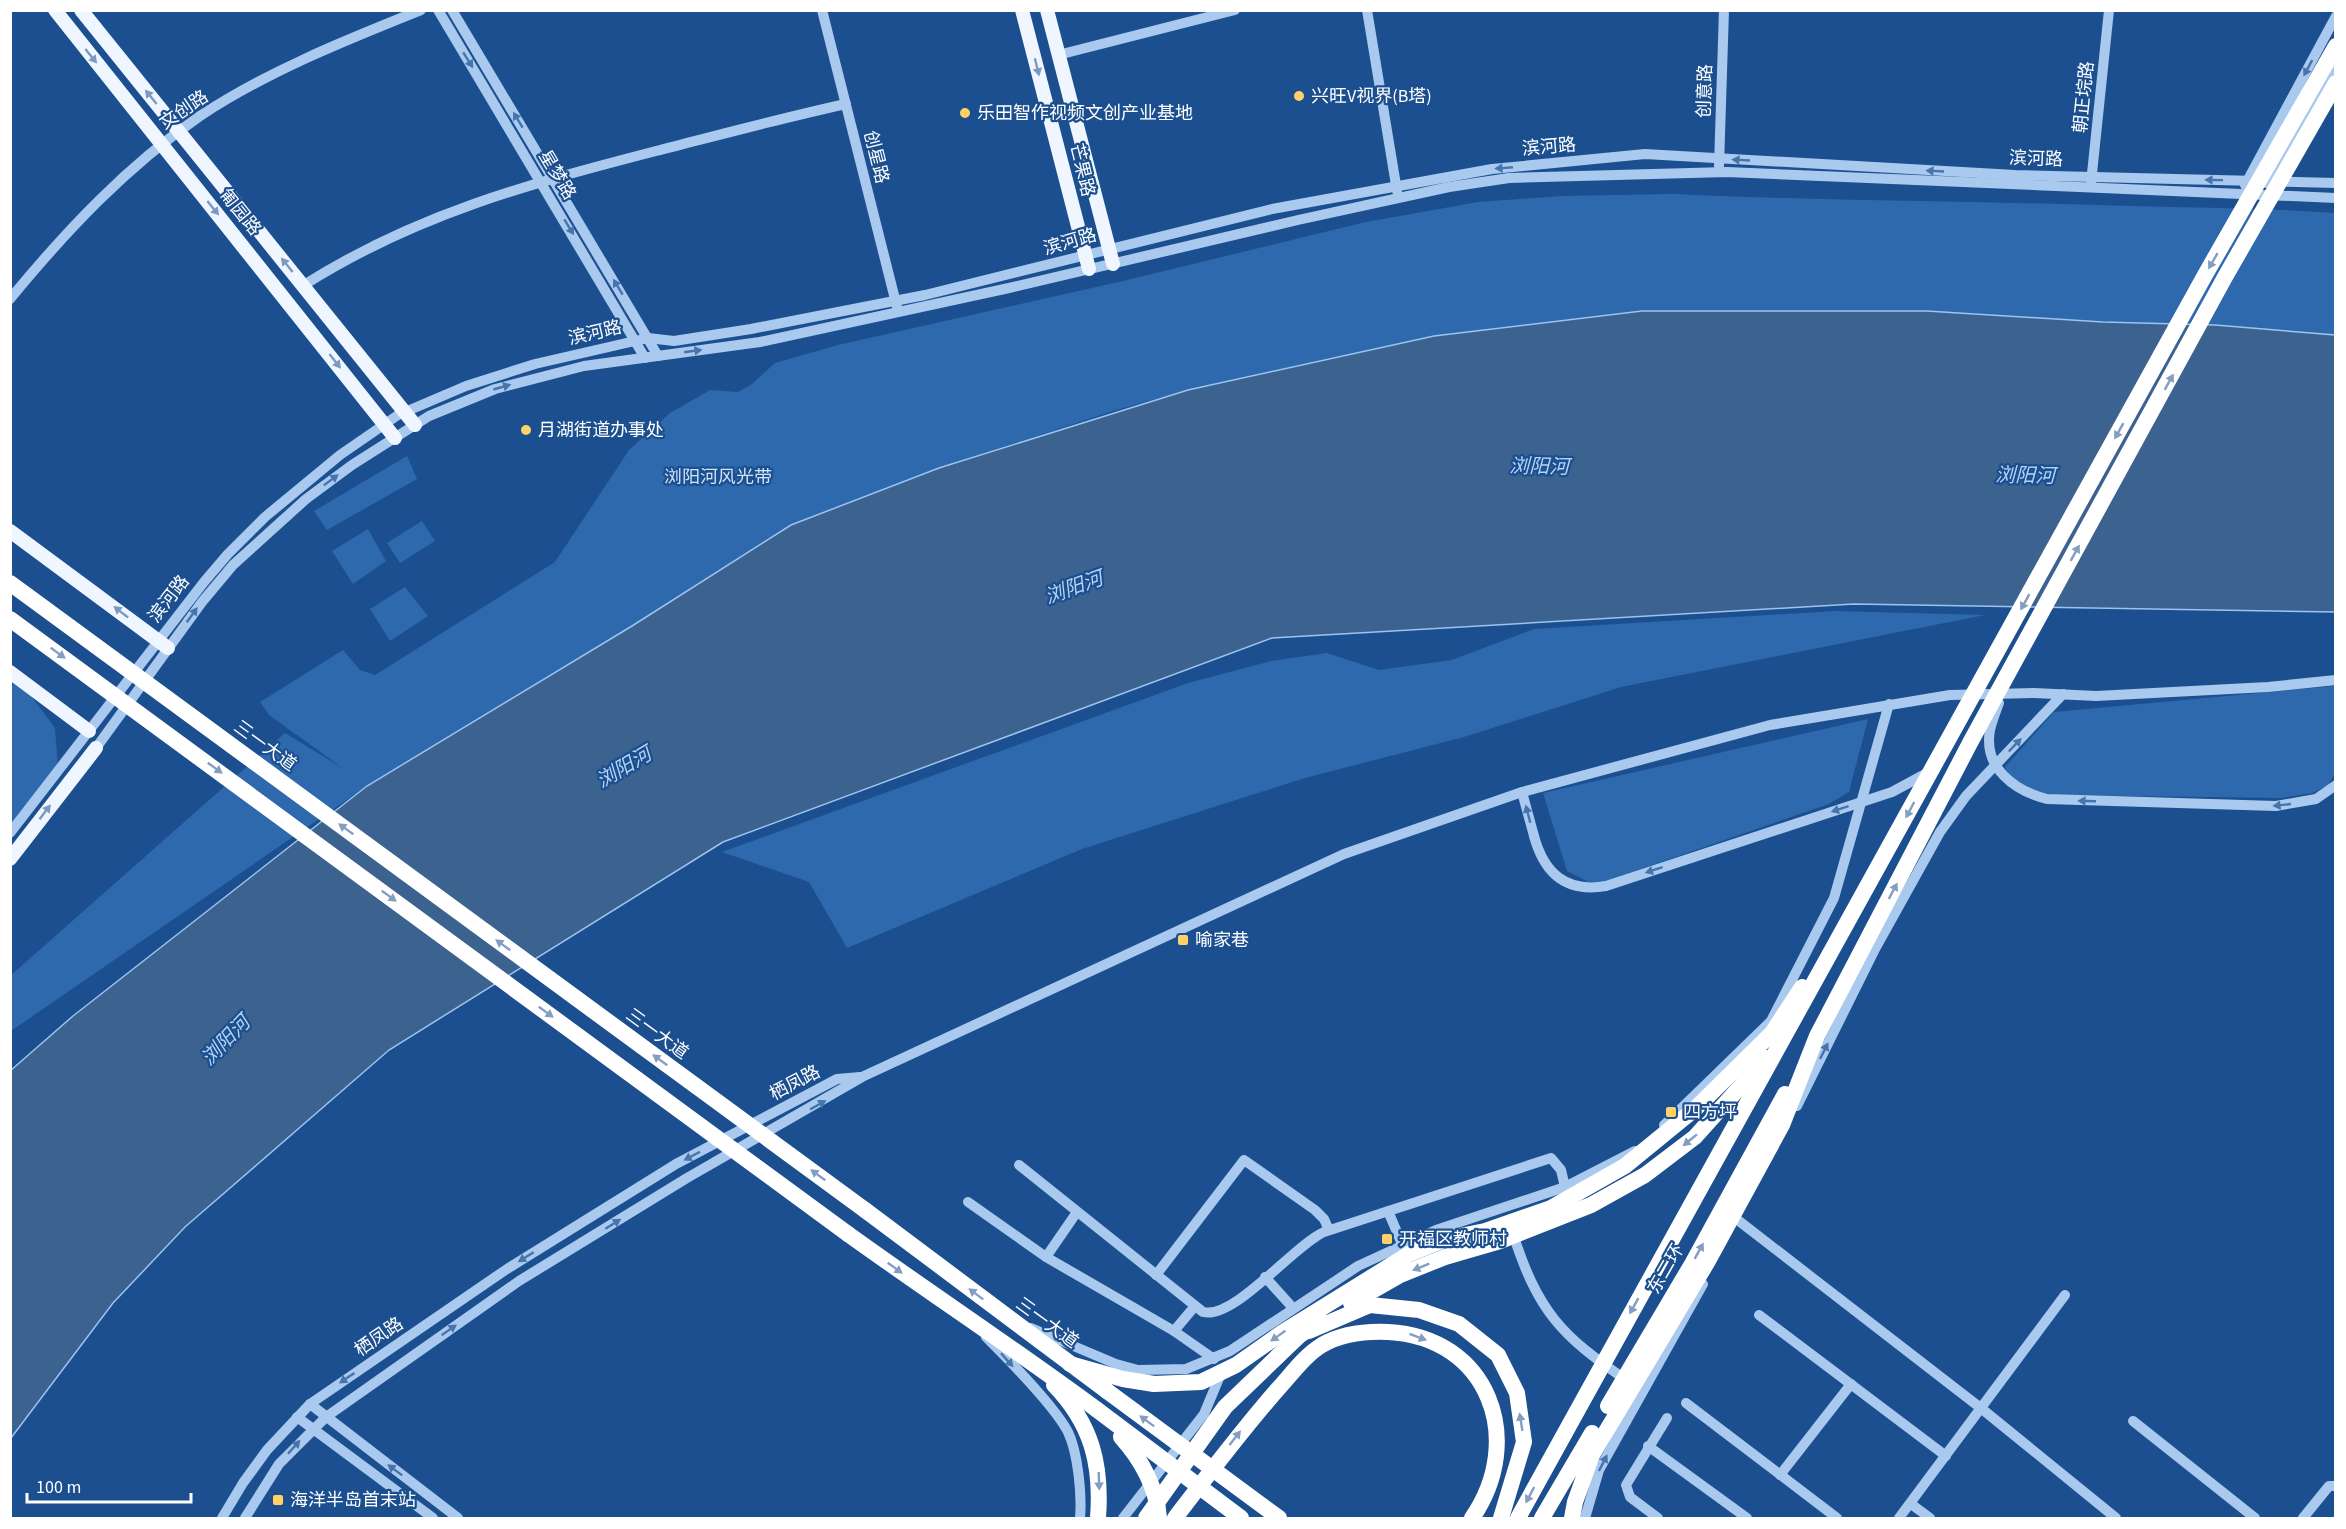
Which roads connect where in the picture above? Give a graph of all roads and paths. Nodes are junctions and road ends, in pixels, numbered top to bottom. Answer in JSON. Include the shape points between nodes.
{"nodes":[{"id":1,"x":55,"y":10,"type":"edge"},
{"id":2,"x":81,"y":10,"type":"edge"},
{"id":3,"x":422,"y":10,"type":"edge"},
{"id":4,"x":438,"y":10,"type":"edge"},
{"id":5,"x":452,"y":10,"type":"edge"},
{"id":6,"x":822,"y":10,"type":"edge"},
{"id":7,"x":1022,"y":10,"type":"edge"},
{"id":8,"x":1047,"y":10,"type":"edge"},
{"id":9,"x":1234,"y":10,"type":"edge"},
{"id":10,"x":1367,"y":10,"type":"edge"},
{"id":11,"x":1725,"y":10,"type":"edge"},
{"id":12,"x":2109,"y":10,"type":"edge"},
{"id":13,"x":2335,"y":16,"type":"edge"},
{"id":14,"x":2336,"y":46,"type":"edge"},
{"id":15,"x":1058,"y":55,"type":"junction"},
{"id":16,"x":2336,"y":64,"type":"edge"},
{"id":17,"x":2336,"y":83,"type":"edge"},
{"id":18,"x":2336,"y":94,"type":"edge"},
{"id":19,"x":846,"y":104,"type":"junction"},
{"id":20,"x":2318,"y":114,"type":"junction"},
{"id":21,"x":180,"y":132,"type":"junction"},
{"id":22,"x":162,"y":145,"type":"junction"},
{"id":23,"x":1719,"y":159,"type":"junction"},
{"id":24,"x":1719,"y":172,"type":"junction"},
{"id":25,"x":553,"y":178,"type":"junction"},
{"id":26,"x":2248,"y":180,"type":"junction"},
{"id":27,"x":542,"y":181,"type":"junction"},
{"id":28,"x":2270,"y":181,"type":"junction"},
{"id":29,"x":2091,"y":182,"type":"junction"},
{"id":30,"x":2336,"y":183,"type":"edge"},
{"id":31,"x":1396,"y":186,"type":"junction"},
{"id":32,"x":2240,"y":194,"type":"junction"},
{"id":33,"x":2262,"y":195,"type":"junction"},
{"id":34,"x":1398,"y":198,"type":"junction"},
{"id":35,"x":2336,"y":198,"type":"edge"},
{"id":36,"x":1108,"y":248,"type":"junction"},
{"id":37,"x":1085,"y":254,"type":"junction"},
{"id":38,"x":1113,"y":264,"type":"junction"},
{"id":39,"x":1089,"y":269,"type":"junction"},
{"id":40,"x":304,"y":285,"type":"junction"},
{"id":41,"x":10,"y":299,"type":"edge"},
{"id":42,"x":895,"y":301,"type":"junction"},
{"id":43,"x":898,"y":312,"type":"junction"},
{"id":44,"x":648,"y":338,"type":"junction"},
{"id":45,"x":635,"y":341,"type":"junction"},
{"id":46,"x":658,"y":356,"type":"junction"},
{"id":47,"x":645,"y":357,"type":"junction"},
{"id":48,"x":407,"y":412,"type":"junction"},
{"id":49,"x":385,"y":424,"type":"junction"},
{"id":50,"x":415,"y":425,"type":"junction"},
{"id":51,"x":395,"y":438,"type":"junction"},
{"id":52,"x":10,"y":531,"type":"edge"},
{"id":53,"x":10,"y":583,"type":"edge"},
{"id":54,"x":10,"y":619,"type":"edge"},
{"id":55,"x":163,"y":644,"type":"junction"},
{"id":56,"x":10,"y":672,"type":"edge"},
{"id":57,"x":2006,"y":680,"type":"junction"},
{"id":58,"x":2336,"y":680,"type":"edge"},
{"id":59,"x":2063,"y":694,"type":"junction"},
{"id":60,"x":1889,"y":704,"type":"junction"},
{"id":61,"x":89,"y":730,"type":"junction"},
{"id":62,"x":96,"y":748,"type":"joint"},
{"id":63,"x":1932,"y":770,"type":"junction"},
{"id":64,"x":2336,"y":785,"type":"edge"},
{"id":65,"x":1522,"y":792,"type":"junction"},
{"id":66,"x":10,"y":833,"type":"edge"},
{"id":67,"x":1893,"y":842,"type":"junction"},
{"id":68,"x":10,"y":859,"type":"edge"},
{"id":69,"x":1786,"y":1036,"type":"junction"},
{"id":70,"x":1817,"y":1036,"type":"junction"},
{"id":71,"x":864,"y":1076,"type":"junction"},
{"id":72,"x":1019,"y":1165,"type":"dead end"},
{"id":73,"x":1565,"y":1188,"type":"junction"},
{"id":74,"x":968,"y":1202,"type":"dead end"},
{"id":75,"x":1504,"y":1208,"type":"junction"},
{"id":76,"x":1388,"y":1211,"type":"junction"},
{"id":77,"x":1077,"y":1212,"type":"junction"},
{"id":78,"x":1739,"y":1221,"type":"junction"},
{"id":79,"x":1329,"y":1230,"type":"junction"},
{"id":80,"x":1402,"y":1244,"type":"junction"},
{"id":81,"x":1046,"y":1257,"type":"junction"},
{"id":82,"x":1156,"y":1275,"type":"junction"},
{"id":83,"x":1265,"y":1277,"type":"junction"},
{"id":84,"x":2065,"y":1294,"type":"dead end"},
{"id":85,"x":1195,"y":1306,"type":"junction"},
{"id":86,"x":1293,"y":1308,"type":"junction"},
{"id":87,"x":1003,"y":1315,"type":"junction"},
{"id":88,"x":1759,"y":1315,"type":"dead end"},
{"id":89,"x":966,"y":1319,"type":"junction"},
{"id":90,"x":1174,"y":1331,"type":"junction"},
{"id":91,"x":1300,"y":1335,"type":"junction"},
{"id":92,"x":1013,"y":1348,"type":"junction"},
{"id":93,"x":1230,"y":1351,"type":"junction"},
{"id":94,"x":1214,"y":1359,"type":"junction"},
{"id":95,"x":1070,"y":1364,"type":"junction"},
{"id":96,"x":1851,"y":1384,"type":"junction"},
{"id":97,"x":1642,"y":1391,"type":"junction"},
{"id":98,"x":1686,"y":1403,"type":"dead end"},
{"id":99,"x":310,"y":1404,"type":"junction"},
{"id":100,"x":1096,"y":1409,"type":"junction"},
{"id":101,"x":1982,"y":1409,"type":"junction"},
{"id":102,"x":297,"y":1417,"type":"junction"},
{"id":103,"x":326,"y":1417,"type":"junction"},
{"id":104,"x":1667,"y":1418,"type":"dead end"},
{"id":105,"x":2133,"y":1421,"type":"dead end"},
{"id":106,"x":312,"y":1428,"type":"junction"},
{"id":107,"x":1648,"y":1446,"type":"junction"},
{"id":108,"x":1946,"y":1456,"type":"junction"},
{"id":109,"x":1780,"y":1475,"type":"junction"},
{"id":110,"x":2336,"y":1485,"type":"edge"},
{"id":111,"x":1911,"y":1503,"type":"junction"},
{"id":112,"x":222,"y":1518,"type":"edge"},
{"id":113,"x":245,"y":1518,"type":"edge"},
{"id":114,"x":434,"y":1518,"type":"edge"},
{"id":115,"x":458,"y":1518,"type":"edge"},
{"id":116,"x":1080,"y":1518,"type":"edge"},
{"id":117,"x":1098,"y":1518,"type":"edge"},
{"id":118,"x":1123,"y":1518,"type":"edge"},
{"id":119,"x":1146,"y":1518,"type":"edge"},
{"id":120,"x":1159,"y":1518,"type":"edge"},
{"id":121,"x":1175,"y":1518,"type":"edge"},
{"id":122,"x":1241,"y":1518,"type":"edge"},
{"id":123,"x":1279,"y":1518,"type":"edge"},
{"id":124,"x":1472,"y":1518,"type":"edge"},
{"id":125,"x":1501,"y":1518,"type":"edge"},
{"id":126,"x":1518,"y":1518,"type":"edge"},
{"id":127,"x":1542,"y":1518,"type":"edge"},
{"id":128,"x":1572,"y":1518,"type":"edge"},
{"id":129,"x":1585,"y":1518,"type":"edge"},
{"id":130,"x":1658,"y":1518,"type":"edge"},
{"id":131,"x":1747,"y":1518,"type":"edge"},
{"id":132,"x":1837,"y":1518,"type":"edge"},
{"id":133,"x":1899,"y":1518,"type":"edge"},
{"id":134,"x":1930,"y":1518,"type":"edge"},
{"id":135,"x":2116,"y":1518,"type":"edge"},
{"id":136,"x":2255,"y":1518,"type":"edge"},
{"id":137,"x":2303,"y":1518,"type":"edge"}],
"edges":[{"from":1,"to":22,"type":"main road","name":"匍园路","one_way":true},
{"from":21,"to":2,"type":"main road","name":"匍园路","one_way":true},
{"from":3,"to":21,"type":"street","name":"文创路","via":[[337,44],[266,79],[200,116]]},
{"from":4,"to":27,"type":"street","name":"星梦路","one_way":true},
{"from":25,"to":5,"type":"street","name":"星梦路","one_way":true},
{"from":6,"to":19,"type":"street","name":"创星路"},
{"from":7,"to":37,"type":"main road","name":"芒果路","one_way":true},
{"from":8,"to":15,"type":"main road","name":"芒果路"},
{"from":9,"to":15,"type":"street"},
{"from":10,"to":31,"type":"street"},
{"from":11,"to":23,"type":"street","name":"创意路"},
{"from":12,"to":29,"type":"street","name":"朝正垸路"},
{"from":13,"to":26,"type":"street","one_way":true},
{"from":14,"to":63,"type":"highway","one_way":true,"bridge":true},
{"from":15,"to":36,"type":"main road","name":"芒果路"},
{"from":16,"to":28,"type":"street"},
{"from":17,"to":20,"type":"highway","bridge":true},
{"from":18,"to":20,"type":"main road","bridge":true},
{"from":19,"to":25,"type":"street"},
{"from":19,"to":42,"type":"street","name":"创星路"},
{"from":57,"to":20,"type":"highway","one_way":true,"bridge":true},
{"from":21,"to":22,"type":"street","name":"文创路"},
{"from":40,"to":21,"type":"main road","name":"匍园路","one_way":true},
{"from":22,"to":41,"type":"street","name":"文创路","via":[[60,239]]},
{"from":22,"to":49,"type":"main road","name":"匍园路","one_way":true},
{"from":23,"to":24,"type":"street","name":"创意路"},
{"from":29,"to":23,"type":"street","name":"滨河路","one_way":true},
{"from":23,"to":31,"type":"street","name":"滨河路","one_way":true,"via":[[1645,154],[1492,169]]},
{"from":24,"to":29,"type":"street","name":"滨河路"},
{"from":24,"to":34,"type":"street","name":"滨河路","via":[[1509,178]]},
{"from":25,"to":27,"type":"street"},
{"from":44,"to":25,"type":"street","name":"星梦路","one_way":true},
{"from":26,"to":28,"type":"street","name":"滨河路"},
{"from":26,"to":29,"type":"street","name":"滨河路","one_way":true},
{"from":26,"to":32,"type":"street"},
{"from":27,"to":40,"type":"street","via":[[445,212],[335,265]]},
{"from":27,"to":45,"type":"street","name":"星梦路","one_way":true},
{"from":28,"to":30,"type":"street","name":"滨河路"},
{"from":28,"to":33,"type":"street"},
{"from":29,"to":32,"type":"street","name":"滨河路"},
{"from":31,"to":34,"type":"street"},
{"from":31,"to":36,"type":"street","name":"滨河路","via":[[1272,209]]},
{"from":32,"to":33,"type":"street","name":"滨河路"},
{"from":33,"to":35,"type":"street","name":"滨河路"},
{"from":34,"to":38,"type":"street","name":"滨河路"},
{"from":36,"to":37,"type":"street","name":"滨河路"},
{"from":36,"to":38,"type":"main road","name":"芒果路"},
{"from":37,"to":39,"type":"main road","name":"芒果路"},
{"from":37,"to":42,"type":"street","name":"滨河路"},
{"from":38,"to":39,"type":"street","name":"滨河路"},
{"from":39,"to":43,"type":"street","name":"滨河路"},
{"from":40,"to":48,"type":"main road","name":"匍园路"},
{"from":42,"to":43,"type":"street","name":"创星路"},
{"from":42,"to":44,"type":"street","name":"滨河路","via":[[674,341]]},
{"from":46,"to":43,"type":"street","name":"滨河路","one_way":true,"via":[[760,342]]},
{"from":44,"to":45,"type":"street","name":"滨河路"},
{"from":44,"to":46,"type":"street","name":"星梦路"},
{"from":45,"to":47,"type":"street","name":"星梦路"},
{"from":45,"to":48,"type":"street","name":"滨河路","via":[[535,364],[465,386]]},
{"from":46,"to":47,"type":"street","name":"滨河路"},
{"from":50,"to":47,"type":"street","name":"滨河路","one_way":true,"via":[[495,388],[584,366]]},
{"from":48,"to":49,"type":"street","name":"滨河路"},
{"from":48,"to":50,"type":"main road","name":"匍园路"},
{"from":49,"to":51,"type":"main road","name":"匍园路"},
{"from":49,"to":55,"type":"street","name":"滨河路","via":[[340,455],[227,555]]},
{"from":50,"to":51,"type":"street","name":"滨河路"},
{"from":55,"to":51,"type":"street","name":"滨河路","one_way":true,"via":[[234,565],[306,499]]},
{"from":55,"to":52,"type":"main road","one_way":true},
{"from":87,"to":53,"type":"highway","name":"三一大道","one_way":true,"bridge":true},
{"from":54,"to":89,"type":"highway","one_way":true,"bridge":true},
{"from":55,"to":61,"type":"street","name":"滨河路"},
{"from":55,"to":62,"type":"street","name":"滨河路"},
{"from":56,"to":61,"type":"main road"},
{"from":64,"to":57,"type":"street","one_way":true,"bridge":true,"via":[[2316,798],[2277,806],[2034,796],[2006,780],[1990,748],[1990,731]]},
{"from":70,"to":57,"type":"highway","one_way":true,"bridge":true},
{"from":58,"to":59,"type":"street","via":[[2096,696]]},
{"from":59,"to":60,"type":"street","via":[[1950,695]]},
{"from":78,"to":59,"type":"street","one_way":true,"via":[[1875,949],[1940,832],[1966,796]]},
{"from":60,"to":65,"type":"street","via":[[1770,725]]},
{"from":60,"to":73,"type":"street","via":[[1834,898],[1771,1021],[1639,1149]]},
{"from":61,"to":66,"type":"street","name":"滨河路"},
{"from":68,"to":62,"type":"main road","one_way":true},
{"from":63,"to":65,"type":"street","one_way":true,"bridge":true,"via":[[1892,792],[1590,889],[1572,887],[1540,858]]},
{"from":63,"to":67,"type":"highway","one_way":true,"bridge":true},
{"from":65,"to":71,"type":"street","via":[[1344,854]]},
{"from":67,"to":69,"type":"highway","bridge":true},
{"from":67,"to":95,"type":"highway","one_way":true,"bridge":true,"via":[[1772,1033],[1696,1108],[1625,1166],[1551,1208],[1409,1254],[1236,1365],[1201,1382],[1154,1384]]},
{"from":69,"to":91,"type":"highway","one_way":true,"bridge":true,"via":[[1695,1137],[1645,1174],[1591,1205],[1400,1275]]},
{"from":69,"to":126,"type":"highway","one_way":true,"bridge":true},
{"from":127,"to":70,"type":"highway","name":"东二环","one_way":true,"bridge":true,"via":[[1692,1264]]},
{"from":70,"to":128,"type":"highway","bridge":true,"via":[[1782,1125],[1708,1261],[1592,1455]]},
{"from":71,"to":99,"type":"street","name":"栖凤路","one_way":true,"via":[[837,1079],[676,1164],[507,1269]]},
{"from":103,"to":71,"type":"street","name":"栖凤路","one_way":true,"via":[[519,1281]]},
{"from":72,"to":77,"type":"street"},
{"from":73,"to":75,"type":"street"},
{"from":73,"to":76,"type":"street","via":[[1561,1170],[1551,1158]]},
{"from":74,"to":81,"type":"street"},
{"from":75,"to":80,"type":"street"},
{"from":75,"to":97,"type":"street","via":[[1523,1267],[1550,1316],[1585,1352]]},
{"from":76,"to":79,"type":"street"},
{"from":76,"to":80,"type":"street"},
{"from":77,"to":81,"type":"street"},
{"from":77,"to":82,"type":"street"},
{"from":78,"to":97,"type":"street"},
{"from":78,"to":101,"type":"street"},
{"from":79,"to":82,"type":"street","via":[[1315,1210],[1244,1160]]},
{"from":79,"to":83,"type":"street","via":[[1304,1243]]},
{"from":80,"to":86,"type":"street","via":[[1331,1281]]},
{"from":81,"to":90,"type":"street"},
{"from":82,"to":85,"type":"street"},
{"from":83,"to":85,"type":"street","via":[[1226,1308],[1209,1314]]},
{"from":83,"to":86,"type":"street"},
{"from":84,"to":101,"type":"street"},
{"from":85,"to":90,"type":"street"},
{"from":86,"to":93,"type":"street"},
{"from":87,"to":94,"type":"street","via":[[1138,1370],[1186,1370]]},
{"from":87,"to":95,"type":"highway","name":"三一大道"},
{"from":88,"to":96,"type":"street"},
{"from":89,"to":92,"type":"highway"},
{"from":89,"to":116,"type":"street","one_way":true,"via":[[1044,1400],[1068,1432],[1082,1492]]},
{"from":90,"to":94,"type":"street"},
{"from":91,"to":119,"type":"highway","bridge":true,"via":[[1225,1407]]},
{"from":125,"to":91,"type":"highway","one_way":true,"bridge":true,"via":[[1524,1442],[1517,1393],[1498,1355],[1459,1324],[1419,1310],[1370,1305]]},
{"from":92,"to":100,"type":"highway"},
{"from":92,"to":117,"type":"highway","one_way":true,"via":[[1056,1387],[1083,1424],[1099,1471]]},
{"from":93,"to":94,"type":"street"},
{"from":93,"to":118,"type":"street","via":[[1204,1414]]},
{"from":123,"to":95,"type":"highway","name":"三一大道","one_way":true,"bridge":true},
{"from":96,"to":108,"type":"street"},
{"from":96,"to":109,"type":"street"},
{"from":129,"to":97,"type":"street","one_way":true,"via":[[1599,1470]]},
{"from":98,"to":109,"type":"street"},
{"from":99,"to":102,"type":"street","name":"栖凤路"},
{"from":99,"to":103,"type":"street"},
{"from":100,"to":120,"type":"highway","bridge":true,"via":[[1137,1457],[1153,1489]]},
{"from":100,"to":122,"type":"highway","bridge":true},
{"from":101,"to":108,"type":"street"},
{"from":101,"to":135,"type":"street"},
{"from":102,"to":106,"type":"street"},
{"from":102,"to":112,"type":"street","name":"栖凤路","via":[[267,1450]]},
{"from":103,"to":106,"type":"street","name":"栖凤路"},
{"from":115,"to":103,"type":"street","one_way":true},
{"from":104,"to":107,"type":"street"},
{"from":105,"to":136,"type":"street"},
{"from":113,"to":106,"type":"street","name":"栖凤路","one_way":true,"via":[[279,1464]]},
{"from":106,"to":114,"type":"street"},
{"from":107,"to":130,"type":"street","via":[[1626,1485],[1630,1497]]},
{"from":107,"to":131,"type":"street"},
{"from":108,"to":111,"type":"street"},
{"from":109,"to":132,"type":"street"},
{"from":110,"to":137,"type":"street","via":[[2329,1486]]},
{"from":111,"to":133,"type":"street"},
{"from":111,"to":134,"type":"street"},
{"from":121,"to":124,"type":"highway","one_way":true,"via":[[1238,1435],[1304,1360],[1323,1345],[1360,1331],[1406,1333],[1444,1347],[1476,1375],[1494,1411],[1498,1455],[1486,1498]]}]}
